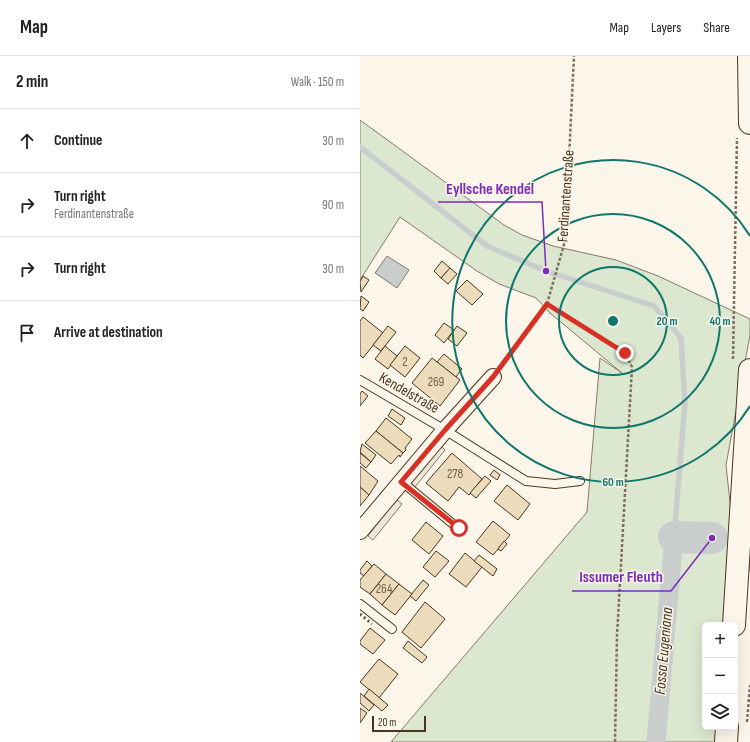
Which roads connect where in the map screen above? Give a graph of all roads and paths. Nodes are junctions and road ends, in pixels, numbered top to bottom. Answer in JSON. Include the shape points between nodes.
{"nodes":[{"id":1,"x":574,"y":56,"type":"edge"},
{"id":2,"x":749,"y":56,"type":"edge"},
{"id":3,"x":744,"y":130,"type":"edge"},
{"id":4,"x":547,"y":304,"type":"junction"},
{"id":5,"x":741,"y":366,"type":"edge"},
{"id":6,"x":493,"y":377,"type":"joint"},
{"id":7,"x":360,"y":380,"type":"edge"},
{"id":8,"x":445,"y":430,"type":"junction"},
{"id":9,"x":580,"y":481,"type":"dead end"},
{"id":10,"x":401,"y":482,"type":"junction"},
{"id":11,"x":459,"y":528,"type":"dead end"},
{"id":12,"x":360,"y":531,"type":"edge"},
{"id":13,"x":360,"y":604,"type":"edge"},
{"id":14,"x":734,"y":622,"type":"edge"},
{"id":15,"x":392,"y":629,"type":"dead end"},
{"id":16,"x":750,"y":685,"type":"edge"},
{"id":17,"x":738,"y":724,"type":"edge"},
{"id":18,"x":735,"y":730,"type":"edge"},
{"id":19,"x":615,"y":742,"type":"edge"},
{"id":20,"x":726,"y":742,"type":"edge"}],
"edges":[{"from":1,"to":4,"type":"path","name":"Ferdinantenstraße","via":[[566,241]]},
{"from":2,"to":3,"type":"main road"},
{"from":3,"to":5,"type":"path"},
{"from":4,"to":6,"type":"path","name":"Ferdinantenstraße"},
{"from":4,"to":19,"type":"path","via":[[625,353],[632,368],[617,636]]},
{"from":5,"to":14,"type":"main road"},
{"from":6,"to":8,"type":"street"},
{"from":7,"to":8,"type":"lane","name":"Kendelstraße"},
{"from":8,"to":9,"type":"lane","name":"Kendelstraße","via":[[526,481],[555,484]]},
{"from":8,"to":10,"type":"street"},
{"from":10,"to":11,"type":"lane"},
{"from":10,"to":12,"type":"street"},
{"from":13,"to":15,"type":"lane"},
{"from":16,"to":17,"type":"path"},
{"from":18,"to":20,"type":"main road"}]}
